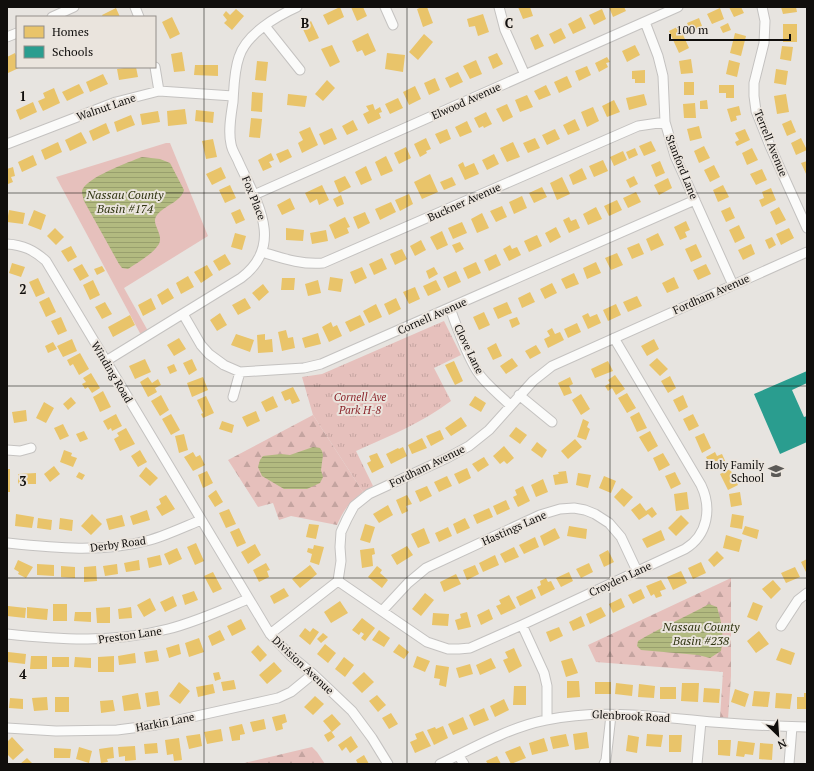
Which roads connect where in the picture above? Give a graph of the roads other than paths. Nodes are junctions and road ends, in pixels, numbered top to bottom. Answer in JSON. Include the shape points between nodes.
{"nodes":[{"id":1,"x":74,"y":7,"type":"edge"},
{"id":2,"x":297,"y":7,"type":"edge"},
{"id":3,"x":385,"y":7,"type":"edge"},
{"id":4,"x":499,"y":7,"type":"edge"},
{"id":5,"x":678,"y":7,"type":"edge"},
{"id":6,"x":762,"y":7,"type":"edge"},
{"id":7,"x":54,"y":16,"type":"edge"},
{"id":8,"x":645,"y":22,"type":"junction"},
{"id":9,"x":393,"y":25,"type":"dead end"},
{"id":10,"x":265,"y":26,"type":"junction"},
{"id":11,"x":155,"y":68,"type":"edge"},
{"id":12,"x":300,"y":70,"type":"dead end"},
{"id":13,"x":525,"y":74,"type":"junction"},
{"id":14,"x":159,"y":91,"type":"junction"},
{"id":15,"x":233,"y":96,"type":"junction"},
{"id":16,"x":665,"y":122,"type":"junction"},
{"id":17,"x":7,"y":144,"type":"edge"},
{"id":18,"x":254,"y":195,"type":"junction"},
{"id":19,"x":695,"y":200,"type":"junction"},
{"id":20,"x":807,"y":228,"type":"edge"},
{"id":21,"x":7,"y":244,"type":"edge"},
{"id":22,"x":262,"y":252,"type":"junction"},
{"id":23,"x":807,"y":252,"type":"edge"},
{"id":24,"x":733,"y":285,"type":"junction"},
{"id":25,"x":450,"y":308,"type":"junction"},
{"id":26,"x":183,"y":314,"type":"junction"},
{"id":27,"x":614,"y":338,"type":"junction"},
{"id":28,"x":106,"y":361,"type":"junction"},
{"id":29,"x":240,"y":372,"type":"junction"},
{"id":30,"x":519,"y":395,"type":"junction"},
{"id":31,"x":233,"y":397,"type":"dead end"},
{"id":32,"x":510,"y":405,"type":"junction"},
{"id":33,"x":552,"y":422,"type":"dead end"},
{"id":34,"x":32,"y":448,"type":"dead end"},
{"id":35,"x":7,"y":450,"type":"edge"},
{"id":36,"x":201,"y":520,"type":"junction"},
{"id":37,"x":7,"y":543,"type":"edge"},
{"id":38,"x":637,"y":571,"type":"junction"},
{"id":39,"x":338,"y":581,"type":"junction"},
{"id":40,"x":807,"y":593,"type":"edge"},
{"id":41,"x":248,"y":599,"type":"junction"},
{"id":42,"x":382,"y":611,"type":"junction"},
{"id":43,"x":522,"y":625,"type":"junction"},
{"id":44,"x":781,"y":626,"type":"dead end"},
{"id":45,"x":7,"y":634,"type":"edge"},
{"id":46,"x":270,"y":634,"type":"junction"},
{"id":47,"x":313,"y":674,"type":"junction"},
{"id":48,"x":611,"y":715,"type":"junction"},
{"id":49,"x":547,"y":719,"type":"junction"},
{"id":50,"x":701,"y":721,"type":"junction"},
{"id":51,"x":792,"y":727,"type":"junction"},
{"id":52,"x":807,"y":727,"type":"edge"},
{"id":53,"x":7,"y":728,"type":"edge"},
{"id":54,"x":458,"y":755,"type":"junction"},
{"id":55,"x":388,"y":764,"type":"edge"},
{"id":56,"x":440,"y":764,"type":"edge"},
{"id":57,"x":464,"y":764,"type":"edge"},
{"id":58,"x":604,"y":764,"type":"edge"},
{"id":59,"x":698,"y":764,"type":"edge"},
{"id":60,"x":789,"y":764,"type":"edge"}],
"edges":[{"from":1,"to":7,"type":"street"},
{"from":2,"to":10,"type":"street","name":"Fox Place"},
{"from":3,"to":9,"type":"street"},
{"from":4,"to":13,"type":"street","via":[[505,30]]},
{"from":5,"to":8,"type":"street","name":"Elwood Avenue"},
{"from":6,"to":20,"type":"street","name":"Terrell Avenue","via":[[764,43],[754,83],[756,111]]},
{"from":8,"to":13,"type":"street","name":"Elwood Avenue"},
{"from":8,"to":16,"type":"street","name":"Stanford Lane","via":[[663,76]]},
{"from":10,"to":12,"type":"street"},
{"from":10,"to":15,"type":"street","name":"Fox Place","via":[[245,44],[239,56]]},
{"from":11,"to":14,"type":"street"},
{"from":13,"to":18,"type":"street","name":"Elwood Avenue"},
{"from":14,"to":15,"type":"street","name":"Walnut Lane"},
{"from":14,"to":17,"type":"street","name":"Walnut Lane","via":[[116,102]]},
{"from":15,"to":18,"type":"street","name":"Fox Place","via":[[231,145]]},
{"from":16,"to":19,"type":"street","name":"Stanford Lane","via":[[675,156]]},
{"from":16,"to":22,"type":"street","name":"Buckner Avenue","via":[[638,126],[323,263],[295,262]]},
{"from":18,"to":22,"type":"street","name":"Fox Place","via":[[264,225]]},
{"from":19,"to":24,"type":"street","name":"Stanford Lane"},
{"from":19,"to":25,"type":"street","name":"Cornell Avenue"},
{"from":21,"to":28,"type":"street","name":"Winding Road","via":[[30,248],[46,261]]},
{"from":22,"to":26,"type":"street","name":"Fox Place","via":[[249,272]]},
{"from":23,"to":24,"type":"street","name":"Fordham Avenue"},
{"from":24,"to":27,"type":"street","name":"Fordham Avenue"},
{"from":25,"to":29,"type":"street","name":"Cornell Avenue","via":[[321,364],[304,368]]},
{"from":25,"to":32,"type":"street","name":"Clove Lane","via":[[477,370]]},
{"from":26,"to":28,"type":"street","name":"Fox Place"},
{"from":26,"to":29,"type":"street","name":"Cornell Avenue","via":[[209,354]]},
{"from":27,"to":30,"type":"street","name":"Fordham Avenue","via":[[552,366],[533,380]]},
{"from":27,"to":38,"type":"street","name":"Croyden Lane","via":[[701,485],[708,506],[704,528],[692,544]]},
{"from":28,"to":36,"type":"street","name":"Winding Road"},
{"from":29,"to":31,"type":"street"},
{"from":30,"to":32,"type":"street","name":"Fordham Avenue"},
{"from":30,"to":33,"type":"street"},
{"from":32,"to":39,"type":"street","name":"Fordham Avenue","via":[[489,430],[469,446],[369,494],[354,506],[342,532]]},
{"from":34,"to":35,"type":"street","via":[[20,451]]},
{"from":36,"to":37,"type":"street","name":"Derby Road","via":[[162,536],[123,546],[93,549]]},
{"from":36,"to":41,"type":"street","name":"Division Avenue"},
{"from":38,"to":42,"type":"street","name":"Hastings Lane","via":[[620,537],[609,523],[585,510],[560,509],[540,515],[426,568]]},
{"from":38,"to":43,"type":"street","name":"Croyden Lane"},
{"from":39,"to":42,"type":"street","name":"Croyden Lane"},
{"from":39,"to":46,"type":"street"},
{"from":40,"to":44,"type":"street","via":[[798,600]]},
{"from":41,"to":45,"type":"street","name":"Preston Lane","via":[[202,619],[168,629],[119,638],[54,639]]},
{"from":41,"to":46,"type":"street","name":"Division Avenue"},
{"from":42,"to":43,"type":"street","name":"Croyden Lane","via":[[427,642],[448,649],[470,648]]},
{"from":43,"to":49,"type":"street","via":[[544,673],[547,686]]},
{"from":46,"to":47,"type":"street","name":"Division Avenue"},
{"from":47,"to":53,"type":"street","name":"Harkin Lane","via":[[291,692],[278,698],[156,725],[96,731]]},
{"from":47,"to":55,"type":"street","name":"Division Avenue","via":[[352,711]]},
{"from":48,"to":49,"type":"street","name":"Glenbrook Road","via":[[587,714]]},
{"from":48,"to":50,"type":"street","name":"Glenbrook Road","via":[[632,714]]},
{"from":48,"to":58,"type":"street"},
{"from":49,"to":54,"type":"street","name":"Glenbrook Road","via":[[511,731]]},
{"from":50,"to":51,"type":"street","name":"Glenbrook Road"},
{"from":50,"to":59,"type":"street"},
{"from":51,"to":52,"type":"street","name":"Glenbrook Road"},
{"from":51,"to":60,"type":"street"},
{"from":54,"to":56,"type":"street","name":"Glenbrook Road"},
{"from":54,"to":57,"type":"street"}]}
